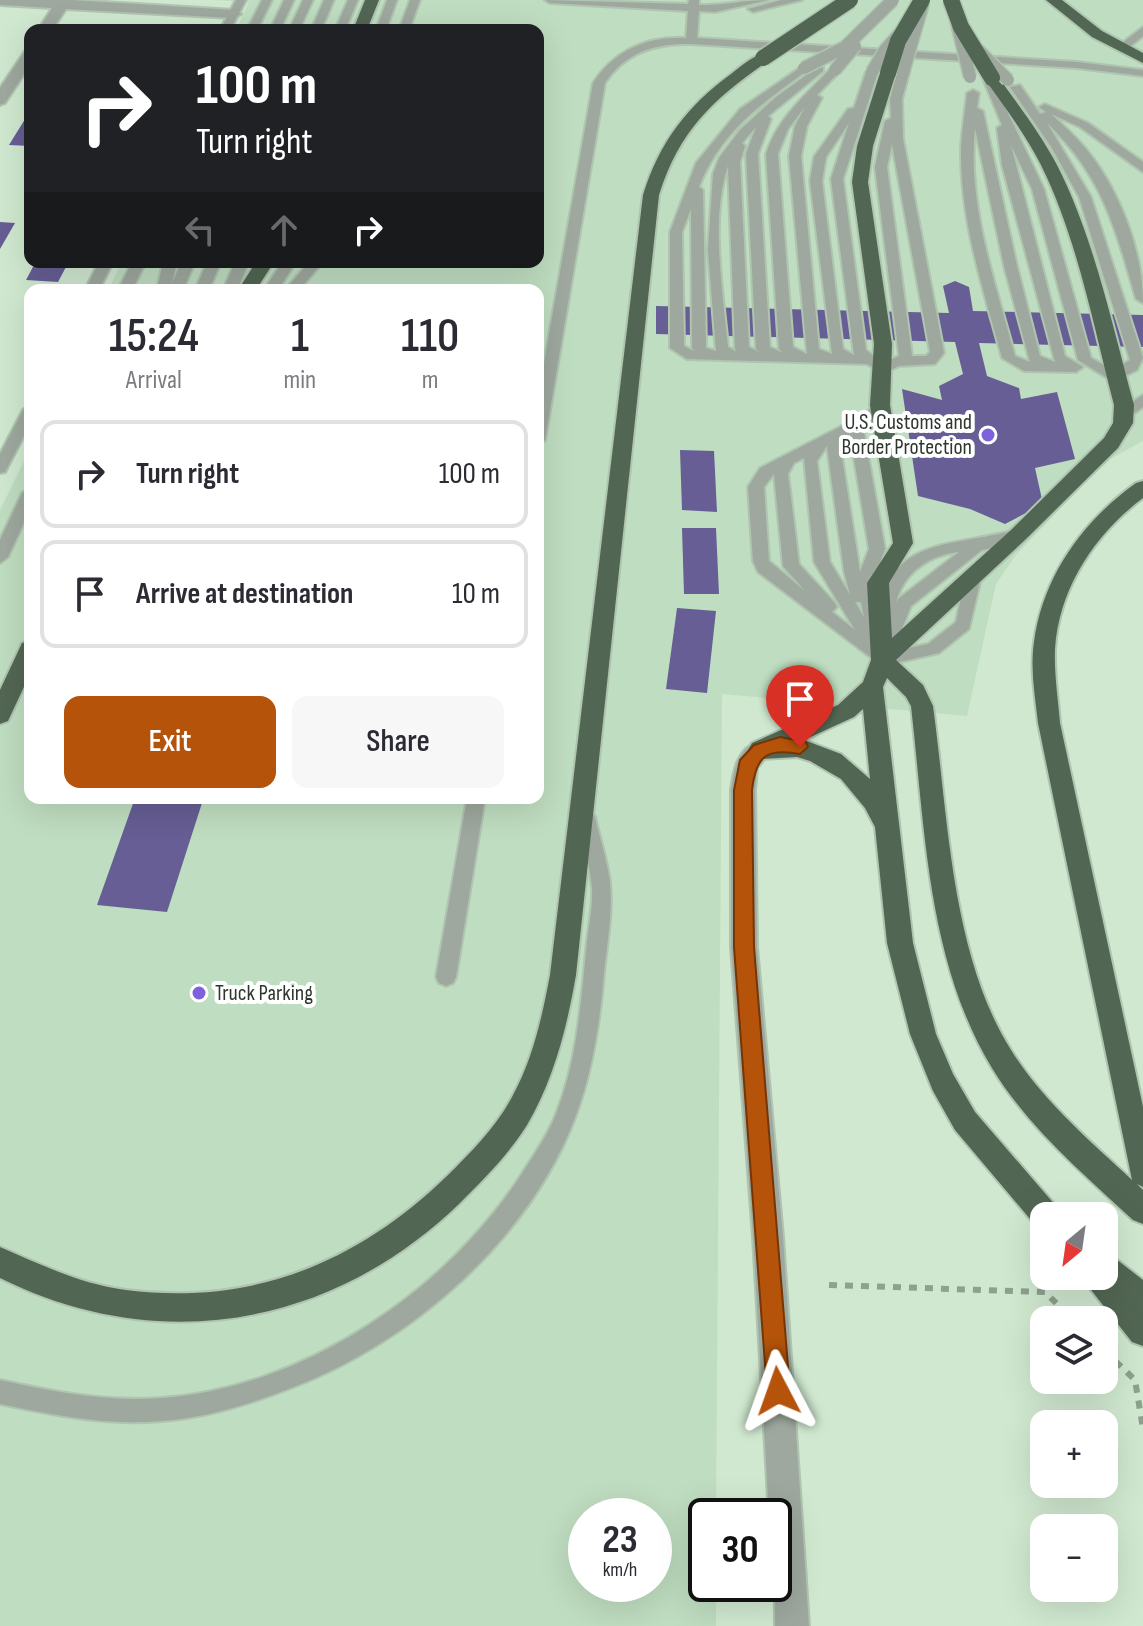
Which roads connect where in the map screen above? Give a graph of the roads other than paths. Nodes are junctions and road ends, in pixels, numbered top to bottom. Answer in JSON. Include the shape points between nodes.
{"nodes":[{"id":1,"x":267,"y":0,"type":"edge"},
{"id":2,"x":289,"y":0,"type":"edge"},
{"id":3,"x":308,"y":0,"type":"edge"},
{"id":4,"x":329,"y":0,"type":"edge"},
{"id":5,"x":353,"y":0,"type":"edge"},
{"id":6,"x":372,"y":0,"type":"edge"},
{"id":7,"x":392,"y":0,"type":"edge"},
{"id":8,"x":415,"y":0,"type":"edge"},
{"id":9,"x":550,"y":0,"type":"edge"},
{"id":10,"x":735,"y":0,"type":"edge"},
{"id":11,"x":763,"y":0,"type":"edge"},
{"id":12,"x":797,"y":0,"type":"edge"},
{"id":13,"x":850,"y":0,"type":"edge"},
{"id":14,"x":893,"y":0,"type":"edge"},
{"id":15,"x":923,"y":0,"type":"edge"},
{"id":16,"x":0,"y":1,"type":"edge"},
{"id":17,"x":1053,"y":1,"type":"edge"},
{"id":18,"x":63,"y":2,"type":"edge"},
{"id":19,"x":953,"y":6,"type":"edge"},
{"id":20,"x":238,"y":7,"type":"edge"},
{"id":21,"x":701,"y":7,"type":"edge"},
{"id":22,"x":879,"y":17,"type":"junction"},
{"id":23,"x":49,"y":24,"type":"edge"},
{"id":24,"x":255,"y":24,"type":"edge"},
{"id":25,"x":278,"y":24,"type":"edge"},
{"id":26,"x":297,"y":24,"type":"edge"},
{"id":27,"x":319,"y":24,"type":"edge"},
{"id":28,"x":343,"y":24,"type":"edge"},
{"id":29,"x":362,"y":24,"type":"edge"},
{"id":30,"x":383,"y":24,"type":"edge"},
{"id":31,"x":406,"y":24,"type":"edge"},
{"id":32,"x":1143,"y":30,"type":"edge"},
{"id":33,"x":968,"y":39,"type":"junction"},
{"id":34,"x":691,"y":41,"type":"junction"},
{"id":35,"x":845,"y":47,"type":"junction"},
{"id":36,"x":1135,"y":54,"type":"edge"},
{"id":37,"x":24,"y":60,"type":"edge"},
{"id":38,"x":827,"y":72,"type":"junction"},
{"id":39,"x":888,"y":73,"type":"junction"},
{"id":40,"x":1143,"y":73,"type":"edge"},
{"id":41,"x":7,"y":78,"type":"edge"},
{"id":42,"x":998,"y":78,"type":"junction"},
{"id":43,"x":864,"y":92,"type":"junction"},
{"id":44,"x":973,"y":93,"type":"junction"},
{"id":45,"x":896,"y":99,"type":"junction"},
{"id":46,"x":1028,"y":99,"type":"junction"},
{"id":47,"x":0,"y":100,"type":"edge"},
{"id":48,"x":780,"y":101,"type":"junction"},
{"id":49,"x":1000,"y":109,"type":"junction"},
{"id":50,"x":749,"y":126,"type":"junction"},
{"id":51,"x":702,"y":163,"type":"junction"},
{"id":52,"x":1143,"y":168,"type":"edge"},
{"id":53,"x":311,"y":268,"type":"edge"},
{"id":54,"x":297,"y":284,"type":"edge"},
{"id":55,"x":1143,"y":299,"type":"edge"},
{"id":56,"x":711,"y":355,"type":"junction"},
{"id":57,"x":733,"y":356,"type":"junction"},
{"id":58,"x":756,"y":357,"type":"junction"},
{"id":59,"x":776,"y":357,"type":"junction"},
{"id":60,"x":802,"y":358,"type":"junction"},
{"id":61,"x":826,"y":359,"type":"junction"},
{"id":62,"x":851,"y":360,"type":"junction"},
{"id":63,"x":883,"y":364,"type":"junction"},
{"id":64,"x":1049,"y":367,"type":"junction"},
{"id":65,"x":1076,"y":367,"type":"junction"},
{"id":66,"x":1143,"y":369,"type":"edge"},
{"id":67,"x":1115,"y":372,"type":"junction"},
{"id":68,"x":1143,"y":400,"type":"edge"},
{"id":69,"x":544,"y":405,"type":"edge"},
{"id":70,"x":880,"y":405,"type":"junction"},
{"id":71,"x":1125,"y":413,"type":"junction"},
{"id":72,"x":864,"y":420,"type":"junction"},
{"id":73,"x":24,"y":422,"type":"edge"},
{"id":74,"x":842,"y":432,"type":"junction"},
{"id":75,"x":820,"y":443,"type":"junction"},
{"id":76,"x":788,"y":460,"type":"junction"},
{"id":77,"x":0,"y":468,"type":"edge"},
{"id":78,"x":1143,"y":488,"type":"edge"},
{"id":79,"x":24,"y":506,"type":"edge"},
{"id":80,"x":1018,"y":535,"type":"junction"},
{"id":81,"x":987,"y":544,"type":"junction"},
{"id":82,"x":0,"y":557,"type":"edge"},
{"id":83,"x":973,"y":578,"type":"junction"},
{"id":84,"x":882,"y":660,"type":"junction"},
{"id":85,"x":24,"y":662,"type":"edge"},
{"id":86,"x":872,"y":687,"type":"junction"},
{"id":87,"x":0,"y":715,"type":"edge"},
{"id":88,"x":760,"y":750,"type":"junction"},
{"id":89,"x":475,"y":804,"type":"edge"},
{"id":90,"x":584,"y":807,"type":"junction"},
{"id":91,"x":893,"y":866,"type":"junction"},
{"id":92,"x":446,"y":977,"type":"dead end"},
{"id":93,"x":1143,"y":1173,"type":"edge"},
{"id":94,"x":1034,"y":1202,"type":"edge"},
{"id":95,"x":1143,"y":1210,"type":"edge"},
{"id":96,"x":0,"y":1262,"type":"edge"},
{"id":97,"x":1118,"y":1279,"type":"edge"},
{"id":98,"x":1109,"y":1290,"type":"edge"},
{"id":99,"x":1143,"y":1299,"type":"edge"},
{"id":100,"x":1143,"y":1331,"type":"edge"},
{"id":101,"x":0,"y":1392,"type":"edge"},
{"id":102,"x":792,"y":1626,"type":"edge"}],
"edges":[{"from":1,"to":24,"type":"lane"},
{"from":2,"to":25,"type":"lane"},
{"from":3,"to":26,"type":"lane"},
{"from":4,"to":27,"type":"lane"},
{"from":5,"to":28,"type":"lane"},
{"from":6,"to":29,"type":"highway"},
{"from":7,"to":30,"type":"lane"},
{"from":8,"to":31,"type":"lane"},
{"from":9,"to":21,"type":"lane"},
{"from":10,"to":21,"type":"lane"},
{"from":11,"to":21,"type":"lane"},
{"from":12,"to":21,"type":"lane","via":[[762,8]]},
{"from":13,"to":90,"type":"highway","bridge":true,"via":[[705,100],[667,148],[651,195]]},
{"from":14,"to":22,"type":"lane","bridge":true},
{"from":15,"to":39,"type":"lane","bridge":true},
{"from":15,"to":39,"type":"highway","bridge":true,"via":[[903,30]]},
{"from":16,"to":18,"type":"street"},
{"from":17,"to":36,"type":"highway"},
{"from":18,"to":20,"type":"street"},
{"from":18,"to":23,"type":"street"},
{"from":19,"to":33,"type":"highway","bridge":true},
{"from":19,"to":44,"type":"lane","bridge":true},
{"from":21,"to":34,"type":"lane"},
{"from":22,"to":35,"type":"lane","bridge":true},
{"from":22,"to":38,"type":"lane","bridge":true},
{"from":32,"to":36,"type":"lane"},
{"from":33,"to":42,"type":"highway","bridge":true},
{"from":33,"to":42,"type":"lane","bridge":true},
{"from":34,"to":40,"type":"lane"},
{"from":34,"to":69,"type":"lane","via":[[636,49],[615,61],[599,83]]},
{"from":35,"to":38,"type":"lane","bridge":true},
{"from":35,"to":51,"type":"lane","bridge":true,"via":[[804,68],[744,111]]},
{"from":37,"to":41,"type":"street"},
{"from":38,"to":48,"type":"lane"},
{"from":38,"to":60,"type":"lane","via":[[790,116],[772,154],[786,349]]},
{"from":38,"to":61,"type":"lane","via":[[801,126],[795,156],[807,323],[812,351]]},
{"from":39,"to":43,"type":"lane"},
{"from":39,"to":45,"type":"lane"},
{"from":39,"to":63,"type":"highway","via":[[865,146],[860,182]]},
{"from":41,"to":47,"type":"street"},
{"from":42,"to":46,"type":"lane"},
{"from":42,"to":49,"type":"lane"},
{"from":42,"to":67,"type":"highway","via":[[1055,178]]},
{"from":42,"to":67,"type":"lane","via":[[1058,148],[1085,197],[1137,361]]},
{"from":43,"to":62,"type":"lane","via":[[820,157],[816,181],[836,351]]},
{"from":43,"to":63,"type":"lane","via":[[837,179],[859,352]]},
{"from":44,"to":64,"type":"lane","via":[[1034,358]]},
{"from":44,"to":64,"type":"lane","via":[[968,176],[1009,358],[1018,365]]},
{"from":45,"to":63,"type":"lane","via":[[881,167],[907,354]]},
{"from":45,"to":63,"type":"lane","via":[[897,139],[937,353],[930,361]]},
{"from":46,"to":52,"type":"lane","via":[[1084,125]]},
{"from":46,"to":55,"type":"lane","via":[[1087,158],[1103,184]]},
{"from":48,"to":50,"type":"lane"},
{"from":48,"to":59,"type":"lane","via":[[759,128],[752,154],[763,349]]},
{"from":49,"to":65,"type":"lane","via":[[1008,165],[1059,358]]},
{"from":49,"to":67,"type":"lane","via":[[1038,189],[1085,360]]},
{"from":50,"to":57,"type":"lane","via":[[726,158],[715,193],[721,349]]},
{"from":50,"to":58,"type":"lane","via":[[734,162],[742,349]]},
{"from":51,"to":56,"type":"lane","via":[[696,197],[697,321],[699,348]]},
{"from":51,"to":56,"type":"lane","via":[[676,232],[677,348],[687,355]]},
{"from":53,"to":54,"type":"lane"},
{"from":56,"to":57,"type":"lane"},
{"from":57,"to":58,"type":"lane"},
{"from":58,"to":59,"type":"lane"},
{"from":59,"to":60,"type":"lane"},
{"from":60,"to":61,"type":"lane"},
{"from":61,"to":62,"type":"lane"},
{"from":62,"to":63,"type":"lane"},
{"from":63,"to":70,"type":"highway"},
{"from":64,"to":65,"type":"lane"},
{"from":65,"to":67,"type":"lane"},
{"from":66,"to":67,"type":"lane"},
{"from":67,"to":71,"type":"highway"},
{"from":68,"to":71,"type":"lane"},
{"from":70,"to":72,"type":"lane"},
{"from":70,"to":84,"type":"highway","via":[[903,543],[878,583]]},
{"from":71,"to":80,"type":"highway","via":[[1111,443]]},
{"from":72,"to":74,"type":"lane"},
{"from":72,"to":84,"type":"lane","via":[[857,433],[877,549],[865,581]]},
{"from":73,"to":77,"type":"lane"},
{"from":74,"to":75,"type":"lane"},
{"from":74,"to":84,"type":"lane","via":[[834,451],[852,571]]},
{"from":75,"to":76,"type":"lane"},
{"from":75,"to":84,"type":"lane","via":[[810,461],[822,562]]},
{"from":76,"to":84,"type":"lane","via":[[781,474],[793,570]]},
{"from":76,"to":84,"type":"lane","via":[[765,472],[756,487],[764,568]]},
{"from":78,"to":93,"type":"highway","via":[[1087,539],[1053,605],[1045,642],[1049,723]]},
{"from":79,"to":82,"type":"lane"},
{"from":80,"to":81,"type":"lane"},
{"from":80,"to":83,"type":"highway"},
{"from":81,"to":84,"type":"lane","via":[[968,551],[904,603]]},
{"from":81,"to":84,"type":"lane","via":[[932,550],[895,579]]},
{"from":83,"to":84,"type":"highway"},
{"from":83,"to":84,"type":"lane","via":[[963,625],[933,649]]},
{"from":84,"to":86,"type":"highway"},
{"from":84,"to":95,"type":"highway","via":[[915,691],[922,706],[948,900],[976,1011],[1000,1058],[1037,1105]]},
{"from":85,"to":87,"type":"highway"},
{"from":86,"to":88,"type":"highway","via":[[846,711]]},
{"from":86,"to":91,"type":"highway"},
{"from":88,"to":91,"type":"highway","via":[[780,744],[800,747],[837,764],[861,784],[877,804]]},
{"from":88,"to":102,"type":"street","via":[[746,765],[743,790],[744,947]]},
{"from":89,"to":92,"type":"lane"},
{"from":90,"to":96,"type":"highway","via":[[563,975],[542,1064],[520,1110],[489,1154],[398,1236],[346,1269],[276,1293],[216,1305],[154,1308],[90,1301]]},
{"from":90,"to":101,"type":"lane","via":[[601,887],[585,1050],[556,1140],[499,1228],[469,1263],[428,1300],[344,1354],[239,1395],[120,1410],[70,1408]]},
{"from":91,"to":94,"type":"highway","via":[[910,992],[943,1082],[965,1121]]},
{"from":97,"to":99,"type":"highway"},
{"from":98,"to":100,"type":"highway"}]}
